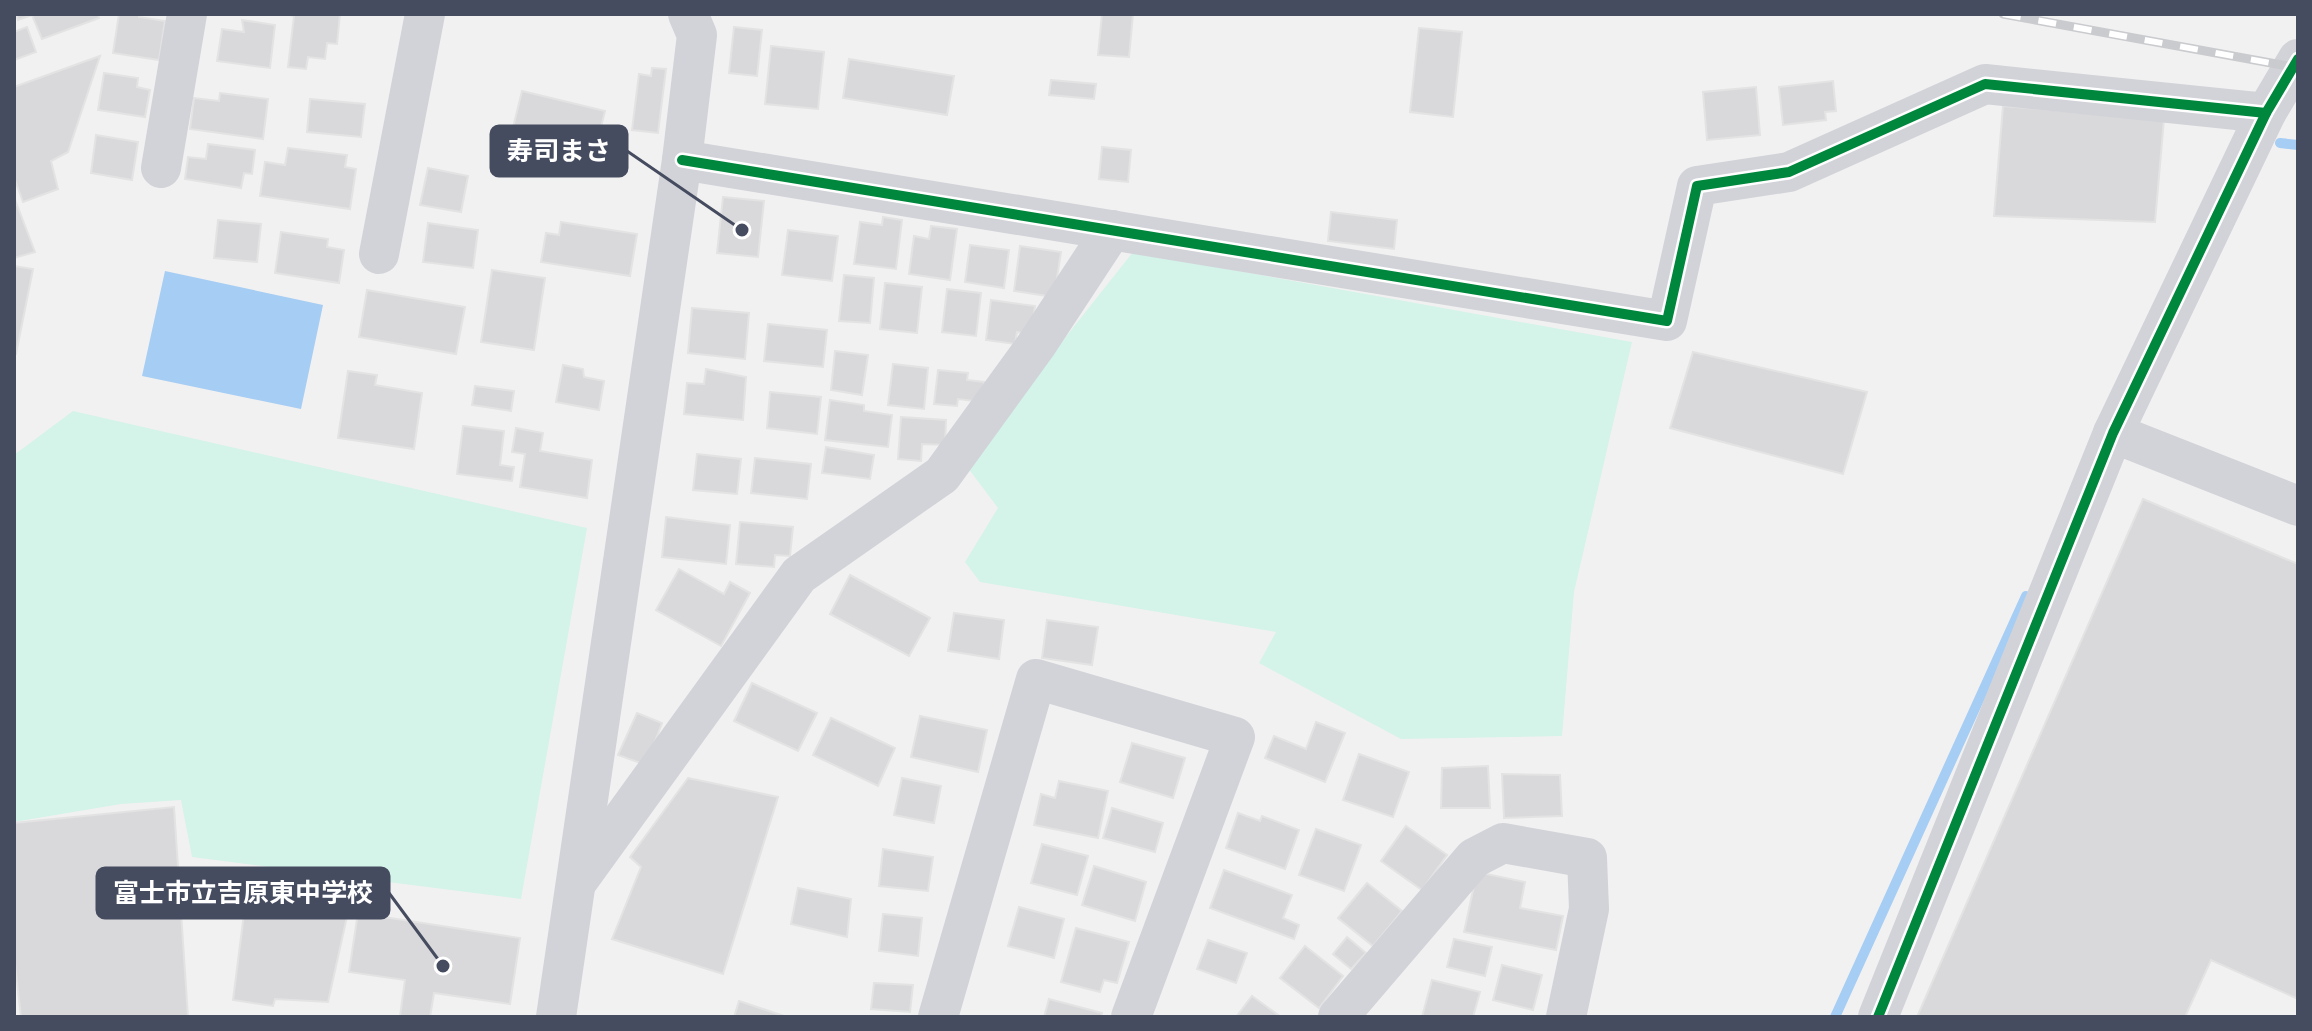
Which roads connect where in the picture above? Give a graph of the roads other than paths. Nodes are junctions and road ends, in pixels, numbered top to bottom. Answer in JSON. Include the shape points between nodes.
{"nodes":[{"id":1,"x":187,"y":14,"type":"edge"},
{"id":2,"x":425,"y":14,"type":"edge"},
{"id":3,"x":688,"y":14,"type":"edge"},
{"id":4,"x":2298,"y":59,"type":"edge"},
{"id":5,"x":2266,"y":113,"type":"junction"},
{"id":6,"x":682,"y":160,"type":"junction"},
{"id":7,"x":161,"y":168,"type":"dead end"},
{"id":8,"x":1112,"y":230,"type":"junction"},
{"id":9,"x":379,"y":254,"type":"dead end"},
{"id":10,"x":2113,"y":433,"type":"junction"},
{"id":11,"x":2298,"y":506,"type":"edge"},
{"id":12,"x":576,"y":884,"type":"junction"},
{"id":13,"x":556,"y":1017,"type":"edge"},
{"id":14,"x":938,"y":1017,"type":"edge"},
{"id":15,"x":1131,"y":1017,"type":"edge"},
{"id":16,"x":1338,"y":1017,"type":"edge"},
{"id":17,"x":1566,"y":1017,"type":"edge"},
{"id":18,"x":1878,"y":1017,"type":"edge"}],
"edges":[{"from":1,"to":7,"type":"street"},
{"from":2,"to":9,"type":"street"},
{"from":3,"to":6,"type":"street","via":[[697,35]]},
{"from":4,"to":5,"type":"street"},
{"from":5,"to":8,"type":"street","via":[[1985,84],[1789,172],[1697,186],[1667,321]]},
{"from":5,"to":10,"type":"street"},
{"from":6,"to":8,"type":"street"},
{"from":6,"to":12,"type":"street"},
{"from":8,"to":12,"type":"street","via":[[942,475],[799,575]]},
{"from":10,"to":11,"type":"street"},
{"from":10,"to":18,"type":"street"},
{"from":12,"to":13,"type":"street"},
{"from":14,"to":15,"type":"street","via":[[1036,679],[1235,737]]},
{"from":16,"to":17,"type":"street","via":[[1474,858],[1503,843],[1587,858],[1589,909]]}]}
